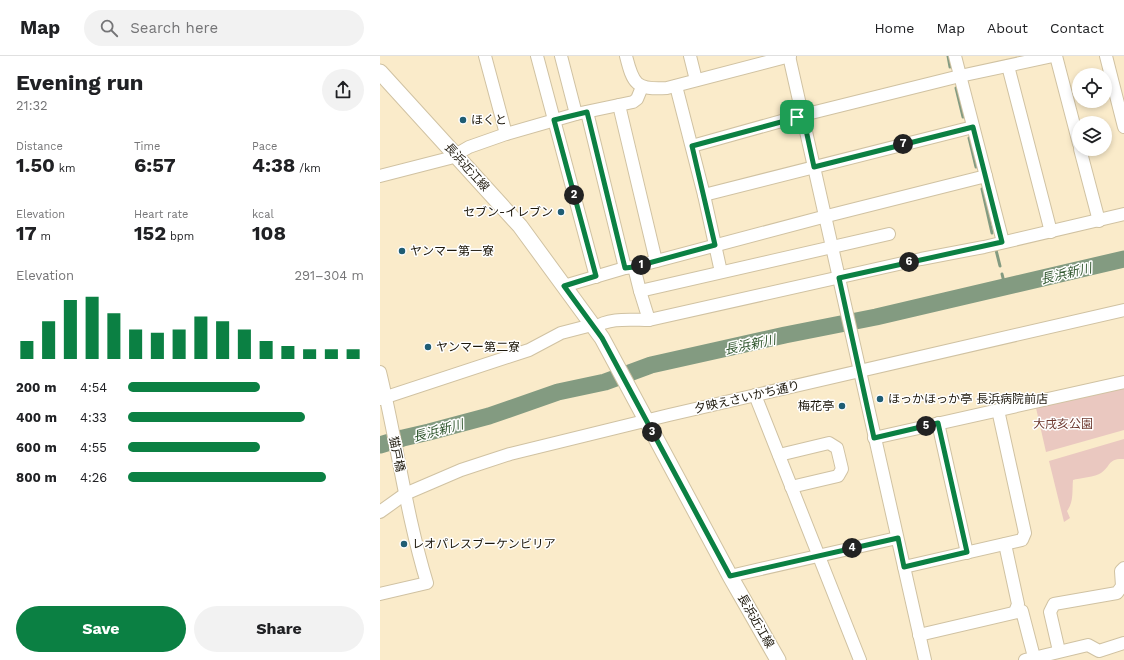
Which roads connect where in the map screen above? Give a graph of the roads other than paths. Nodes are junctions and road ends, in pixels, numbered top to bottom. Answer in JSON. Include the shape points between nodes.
{"nodes":[{"id":1,"x":485,"y":56,"type":"edge"},
{"id":2,"x":537,"y":56,"type":"edge"},
{"id":3,"x":561,"y":56,"type":"edge"},
{"id":4,"x":626,"y":56,"type":"edge"},
{"id":5,"x":690,"y":56,"type":"edge"},
{"id":6,"x":790,"y":56,"type":"edge"},
{"id":7,"x":955,"y":56,"type":"edge"},
{"id":8,"x":1054,"y":56,"type":"edge"},
{"id":9,"x":1106,"y":56,"type":"edge"},
{"id":10,"x":752,"y":61,"type":"edge"},
{"id":11,"x":1008,"y":66,"type":"junction"},
{"id":12,"x":380,"y":72,"type":"edge"},
{"id":13,"x":960,"y":76,"type":"junction"},
{"id":14,"x":696,"y":80,"type":"junction"},
{"id":15,"x":676,"y":86,"type":"junction"},
{"id":16,"x":642,"y":87,"type":"junction"},
{"id":17,"x":1121,"y":103,"type":"edge"},
{"id":18,"x":619,"y":105,"type":"junction"},
{"id":19,"x":582,"y":113,"type":"junction"},
{"id":20,"x":803,"y":116,"type":"junction"},
{"id":21,"x":1072,"y":119,"type":"edge"},
{"id":22,"x":554,"y":120,"type":"junction"},
{"id":23,"x":973,"y":127,"type":"junction"},
{"id":24,"x":1124,"y":127,"type":"edge"},
{"id":25,"x":506,"y":134,"type":"junction"},
{"id":26,"x":692,"y":146,"type":"junction"},
{"id":27,"x":456,"y":154,"type":"junction"},
{"id":28,"x":1082,"y":156,"type":"edge"},
{"id":29,"x":814,"y":167,"type":"junction"},
{"id":30,"x":380,"y":176,"type":"edge"},
{"id":31,"x":986,"y":176,"type":"junction"},
{"id":32,"x":704,"y":195,"type":"junction"},
{"id":33,"x":1124,"y":214,"type":"edge"},
{"id":34,"x":825,"y":217,"type":"junction"},
{"id":35,"x":1099,"y":221,"type":"junction"},
{"id":36,"x":1051,"y":232,"type":"junction"},
{"id":37,"x":889,"y":234,"type":"dead end"},
{"id":38,"x":1002,"y":242,"type":"junction"},
{"id":39,"x":715,"y":245,"type":"junction"},
{"id":40,"x":832,"y":247,"type":"junction"},
{"id":41,"x":656,"y":261,"type":"junction"},
{"id":42,"x":630,"y":268,"type":"junction"},
{"id":43,"x":721,"y":272,"type":"junction"},
{"id":44,"x":596,"y":276,"type":"junction"},
{"id":45,"x":840,"y":281,"type":"junction"},
{"id":46,"x":564,"y":286,"type":"junction"},
{"id":47,"x":640,"y":291,"type":"junction"},
{"id":48,"x":1124,"y":310,"type":"edge"},
{"id":49,"x":649,"y":320,"type":"junction"},
{"id":50,"x":596,"y":330,"type":"junction"},
{"id":51,"x":860,"y":370,"type":"junction"},
{"id":52,"x":380,"y":372,"type":"edge"},
{"id":53,"x":1124,"y":382,"type":"edge"},
{"id":54,"x":755,"y":395,"type":"junction"},
{"id":55,"x":384,"y":400,"type":"edge"},
{"id":56,"x":998,"y":410,"type":"junction"},
{"id":57,"x":646,"y":420,"type":"junction"},
{"id":58,"x":938,"y":423,"type":"junction"},
{"id":59,"x":874,"y":438,"type":"junction"},
{"id":60,"x":778,"y":455,"type":"junction"},
{"id":61,"x":791,"y":487,"type":"junction"},
{"id":62,"x":405,"y":494,"type":"junction"},
{"id":63,"x":380,"y":512,"type":"edge"},
{"id":64,"x":898,"y":538,"type":"junction"},
{"id":65,"x":1004,"y":544,"type":"junction"},
{"id":66,"x":967,"y":552,"type":"junction"},
{"id":67,"x":819,"y":556,"type":"junction"},
{"id":68,"x":904,"y":567,"type":"junction"},
{"id":69,"x":1124,"y":568,"type":"edge"},
{"id":70,"x":730,"y":576,"type":"junction"},
{"id":71,"x":380,"y":594,"type":"edge"},
{"id":72,"x":1015,"y":612,"type":"junction"},
{"id":73,"x":919,"y":635,"type":"junction"},
{"id":74,"x":1124,"y":643,"type":"edge"},
{"id":75,"x":1059,"y":651,"type":"junction"},
{"id":76,"x":1030,"y":659,"type":"edge"},
{"id":77,"x":778,"y":660,"type":"edge"},
{"id":78,"x":860,"y":660,"type":"edge"},
{"id":79,"x":925,"y":660,"type":"edge"}],
"edges":[{"from":1,"to":25,"type":"street"},
{"from":2,"to":22,"type":"street"},
{"from":3,"to":19,"type":"street"},
{"from":4,"to":16,"type":"street","via":[[631,75]]},
{"from":5,"to":14,"type":"street"},
{"from":6,"to":10,"type":"street"},
{"from":6,"to":20,"type":"street"},
{"from":7,"to":13,"type":"street"},
{"from":8,"to":11,"type":"street"},
{"from":8,"to":21,"type":"street"},
{"from":9,"to":17,"type":"street"},
{"from":10,"to":14,"type":"street"},
{"from":11,"to":13,"type":"street"},
{"from":11,"to":36,"type":"street"},
{"from":12,"to":27,"type":"main road","name":"長浜近江線"},
{"from":13,"to":20,"type":"street"},
{"from":13,"to":23,"type":"street"},
{"from":14,"to":15,"type":"street"},
{"from":15,"to":16,"type":"street","via":[[653,89]]},
{"from":15,"to":26,"type":"street"},
{"from":16,"to":18,"type":"street","via":[[637,99]]},
{"from":17,"to":24,"type":"street"},
{"from":18,"to":19,"type":"street"},
{"from":18,"to":41,"type":"street"},
{"from":19,"to":22,"type":"street"},
{"from":19,"to":42,"type":"street"},
{"from":20,"to":26,"type":"street"},
{"from":20,"to":29,"type":"street"},
{"from":22,"to":25,"type":"street"},
{"from":22,"to":44,"type":"street"},
{"from":23,"to":29,"type":"street"},
{"from":23,"to":31,"type":"street"},
{"from":25,"to":27,"type":"street"},
{"from":26,"to":32,"type":"street"},
{"from":27,"to":30,"type":"street","via":[[450,158]]},
{"from":27,"to":46,"type":"main road","name":"長浜近江線","via":[[520,226]]},
{"from":28,"to":35,"type":"street"},
{"from":29,"to":32,"type":"street"},
{"from":29,"to":34,"type":"street"},
{"from":31,"to":34,"type":"street"},
{"from":31,"to":38,"type":"street"},
{"from":32,"to":39,"type":"street"},
{"from":33,"to":35,"type":"street"},
{"from":34,"to":39,"type":"street"},
{"from":34,"to":40,"type":"street"},
{"from":35,"to":36,"type":"street"},
{"from":36,"to":38,"type":"street"},
{"from":37,"to":40,"type":"street"},
{"from":38,"to":45,"type":"street"},
{"from":39,"to":41,"type":"street"},
{"from":39,"to":43,"type":"street"},
{"from":40,"to":43,"type":"street"},
{"from":40,"to":45,"type":"street"},
{"from":41,"to":42,"type":"street"},
{"from":42,"to":44,"type":"street"},
{"from":42,"to":47,"type":"street"},
{"from":43,"to":47,"type":"street"},
{"from":44,"to":46,"type":"street"},
{"from":45,"to":49,"type":"street"},
{"from":45,"to":51,"type":"street"},
{"from":46,"to":50,"type":"main road","name":"長浜近江線"},
{"from":47,"to":49,"type":"street"},
{"from":48,"to":51,"type":"street","name":"夕映えさいかち通り"},
{"from":49,"to":50,"type":"street","via":[[610,321]]},
{"from":50,"to":55,"type":"street","via":[[561,333],[529,350]]},
{"from":50,"to":57,"type":"main road","name":"長浜近江線"},
{"from":51,"to":54,"type":"street","name":"夕映えさいかち通り"},
{"from":51,"to":59,"type":"street"},
{"from":52,"to":55,"type":"street","name":"猫戸橋"},
{"from":53,"to":56,"type":"street"},
{"from":54,"to":57,"type":"street","name":"夕映えさいかち通り"},
{"from":54,"to":60,"type":"street"},
{"from":55,"to":62,"type":"street","name":"猫戸橋"},
{"from":56,"to":58,"type":"street"},
{"from":56,"to":65,"type":"street","via":[[1025,533],[1022,540]]},
{"from":57,"to":62,"type":"street","name":"夕映えさいかち通り","via":[[510,454],[461,470]]},
{"from":57,"to":70,"type":"main road","name":"長浜近江線"},
{"from":58,"to":59,"type":"street"},
{"from":58,"to":66,"type":"street"},
{"from":59,"to":64,"type":"street"},
{"from":60,"to":61,"type":"street"},
{"from":60,"to":61,"type":"street","via":[[829,443],[837,448],[842,470],[838,476]]},
{"from":61,"to":67,"type":"street"},
{"from":62,"to":63,"type":"street","name":"夕映えさいかち通り"},
{"from":62,"to":71,"type":"street","name":"猫戸橋","via":[[427,583]]},
{"from":64,"to":67,"type":"street"},
{"from":64,"to":68,"type":"street"},
{"from":65,"to":66,"type":"street"},
{"from":65,"to":72,"type":"street","via":[[1018,604]]},
{"from":66,"to":68,"type":"street"},
{"from":67,"to":70,"type":"street"},
{"from":67,"to":78,"type":"street"},
{"from":68,"to":73,"type":"street"},
{"from":69,"to":75,"type":"street","via":[[1121,571],[1122,586],[1117,593],[1054,604],[1050,612]]},
{"from":70,"to":77,"type":"main road","name":"長浜近江線"},
{"from":72,"to":73,"type":"street"},
{"from":72,"to":76,"type":"street","via":[[1022,611]]},
{"from":73,"to":79,"type":"street"},
{"from":74,"to":75,"type":"street","via":[[1099,651],[1088,645]]},
{"from":75,"to":76,"type":"street"}]}
